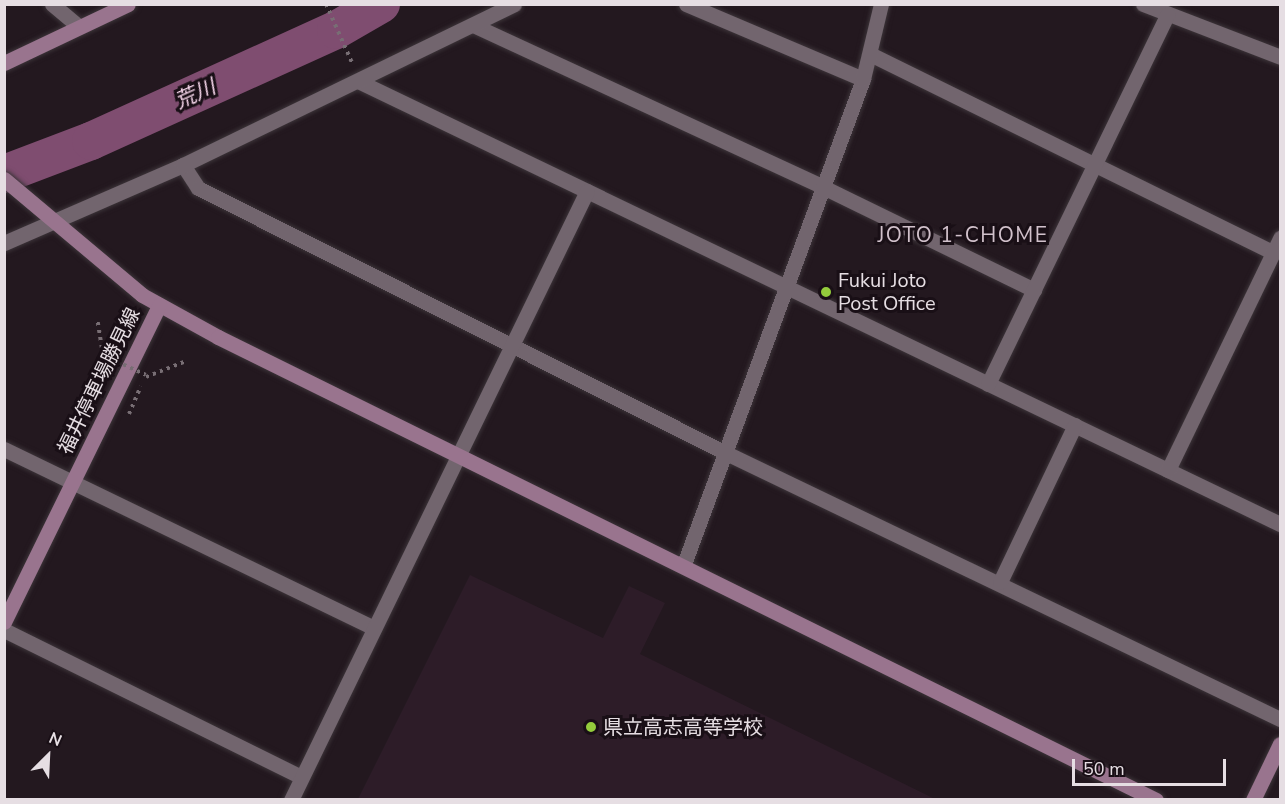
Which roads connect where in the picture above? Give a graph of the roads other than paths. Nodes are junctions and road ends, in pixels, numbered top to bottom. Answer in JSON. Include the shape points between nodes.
{"nodes":[{"id":1,"x":52,"y":4,"type":"edge"},
{"id":2,"x":129,"y":4,"type":"edge"},
{"id":3,"x":513,"y":4,"type":"edge"},
{"id":4,"x":686,"y":4,"type":"edge"},
{"id":5,"x":881,"y":4,"type":"edge"},
{"id":6,"x":1143,"y":4,"type":"edge"},
{"id":7,"x":1168,"y":14,"type":"junction"},
{"id":8,"x":473,"y":25,"type":"junction"},
{"id":9,"x":79,"y":27,"type":"junction"},
{"id":10,"x":870,"y":54,"type":"junction"},
{"id":11,"x":1281,"y":57,"type":"edge"},
{"id":12,"x":4,"y":63,"type":"edge"},
{"id":13,"x":358,"y":78,"type":"junction"},
{"id":14,"x":862,"y":79,"type":"junction"},
{"id":15,"x":183,"y":165,"type":"junction"},
{"id":16,"x":1095,"y":165,"type":"junction"},
{"id":17,"x":4,"y":179,"type":"edge"},
{"id":18,"x":823,"y":187,"type":"junction"},
{"id":19,"x":586,"y":191,"type":"junction"},
{"id":20,"x":50,"y":218,"type":"junction"},
{"id":21,"x":1281,"y":238,"type":"edge"},
{"id":22,"x":4,"y":243,"type":"edge"},
{"id":23,"x":1274,"y":252,"type":"junction"},
{"id":24,"x":786,"y":287,"type":"junction"},
{"id":25,"x":1034,"y":290,"type":"junction"},
{"id":26,"x":159,"y":305,"type":"junction"},
{"id":27,"x":513,"y":343,"type":"junction"},
{"id":28,"x":988,"y":384,"type":"junction"},
{"id":29,"x":1076,"y":425,"type":"junction"},
{"id":30,"x":4,"y":449,"type":"edge"},
{"id":31,"x":726,"y":453,"type":"junction"},
{"id":32,"x":458,"y":455,"type":"junction"},
{"id":33,"x":1168,"y":470,"type":"junction"},
{"id":34,"x":73,"y":482,"type":"junction"},
{"id":35,"x":1281,"y":524,"type":"edge"},
{"id":36,"x":684,"y":564,"type":"junction"},
{"id":37,"x":1000,"y":582,"type":"junction"},
{"id":38,"x":4,"y":622,"type":"edge"},
{"id":39,"x":374,"y":628,"type":"junction"},
{"id":40,"x":4,"y":630,"type":"edge"},
{"id":41,"x":1281,"y":719,"type":"edge"},
{"id":42,"x":1281,"y":744,"type":"edge"},
{"id":43,"x":302,"y":777,"type":"junction"},
{"id":44,"x":291,"y":800,"type":"edge"},
{"id":45,"x":1156,"y":800,"type":"edge"},
{"id":46,"x":1253,"y":800,"type":"edge"}],
"edges":[{"from":1,"to":9,"type":"street"},
{"from":2,"to":9,"type":"street"},
{"from":3,"to":8,"type":"street"},
{"from":4,"to":14,"type":"street"},
{"from":5,"to":10,"type":"street"},
{"from":6,"to":7,"type":"street"},
{"from":7,"to":11,"type":"street"},
{"from":7,"to":16,"type":"street"},
{"from":8,"to":13,"type":"street"},
{"from":8,"to":18,"type":"street"},
{"from":9,"to":12,"type":"street"},
{"from":10,"to":14,"type":"street"},
{"from":10,"to":16,"type":"street"},
{"from":13,"to":15,"type":"street"},
{"from":13,"to":19,"type":"street"},
{"from":14,"to":18,"type":"street"},
{"from":15,"to":20,"type":"street"},
{"from":15,"to":27,"type":"street","via":[[198,188]]},
{"from":16,"to":23,"type":"street"},
{"from":16,"to":25,"type":"street"},
{"from":17,"to":20,"type":"street","name":"福井停車場勝見線"},
{"from":18,"to":24,"type":"street"},
{"from":18,"to":25,"type":"street"},
{"from":19,"to":24,"type":"street"},
{"from":19,"to":27,"type":"street"},
{"from":20,"to":22,"type":"street"},
{"from":20,"to":26,"type":"street","name":"福井停車場勝見線","via":[[118,277]]},
{"from":21,"to":23,"type":"street"},
{"from":23,"to":33,"type":"street"},
{"from":24,"to":28,"type":"street"},
{"from":24,"to":31,"type":"street"},
{"from":25,"to":28,"type":"street"},
{"from":26,"to":32,"type":"street"},
{"from":26,"to":34,"type":"street","name":"福井停車場勝見線"},
{"from":27,"to":31,"type":"street"},
{"from":27,"to":32,"type":"street"},
{"from":28,"to":29,"type":"street"},
{"from":29,"to":33,"type":"street"},
{"from":29,"to":37,"type":"street"},
{"from":30,"to":34,"type":"street"},
{"from":31,"to":36,"type":"street"},
{"from":31,"to":37,"type":"street"},
{"from":32,"to":36,"type":"street"},
{"from":32,"to":39,"type":"street"},
{"from":33,"to":35,"type":"street"},
{"from":34,"to":38,"type":"street","name":"福井停車場勝見線"},
{"from":34,"to":39,"type":"street"},
{"from":36,"to":45,"type":"street"},
{"from":37,"to":41,"type":"street"},
{"from":39,"to":43,"type":"street"},
{"from":40,"to":43,"type":"street"},
{"from":42,"to":46,"type":"street"},
{"from":43,"to":44,"type":"street"}]}
